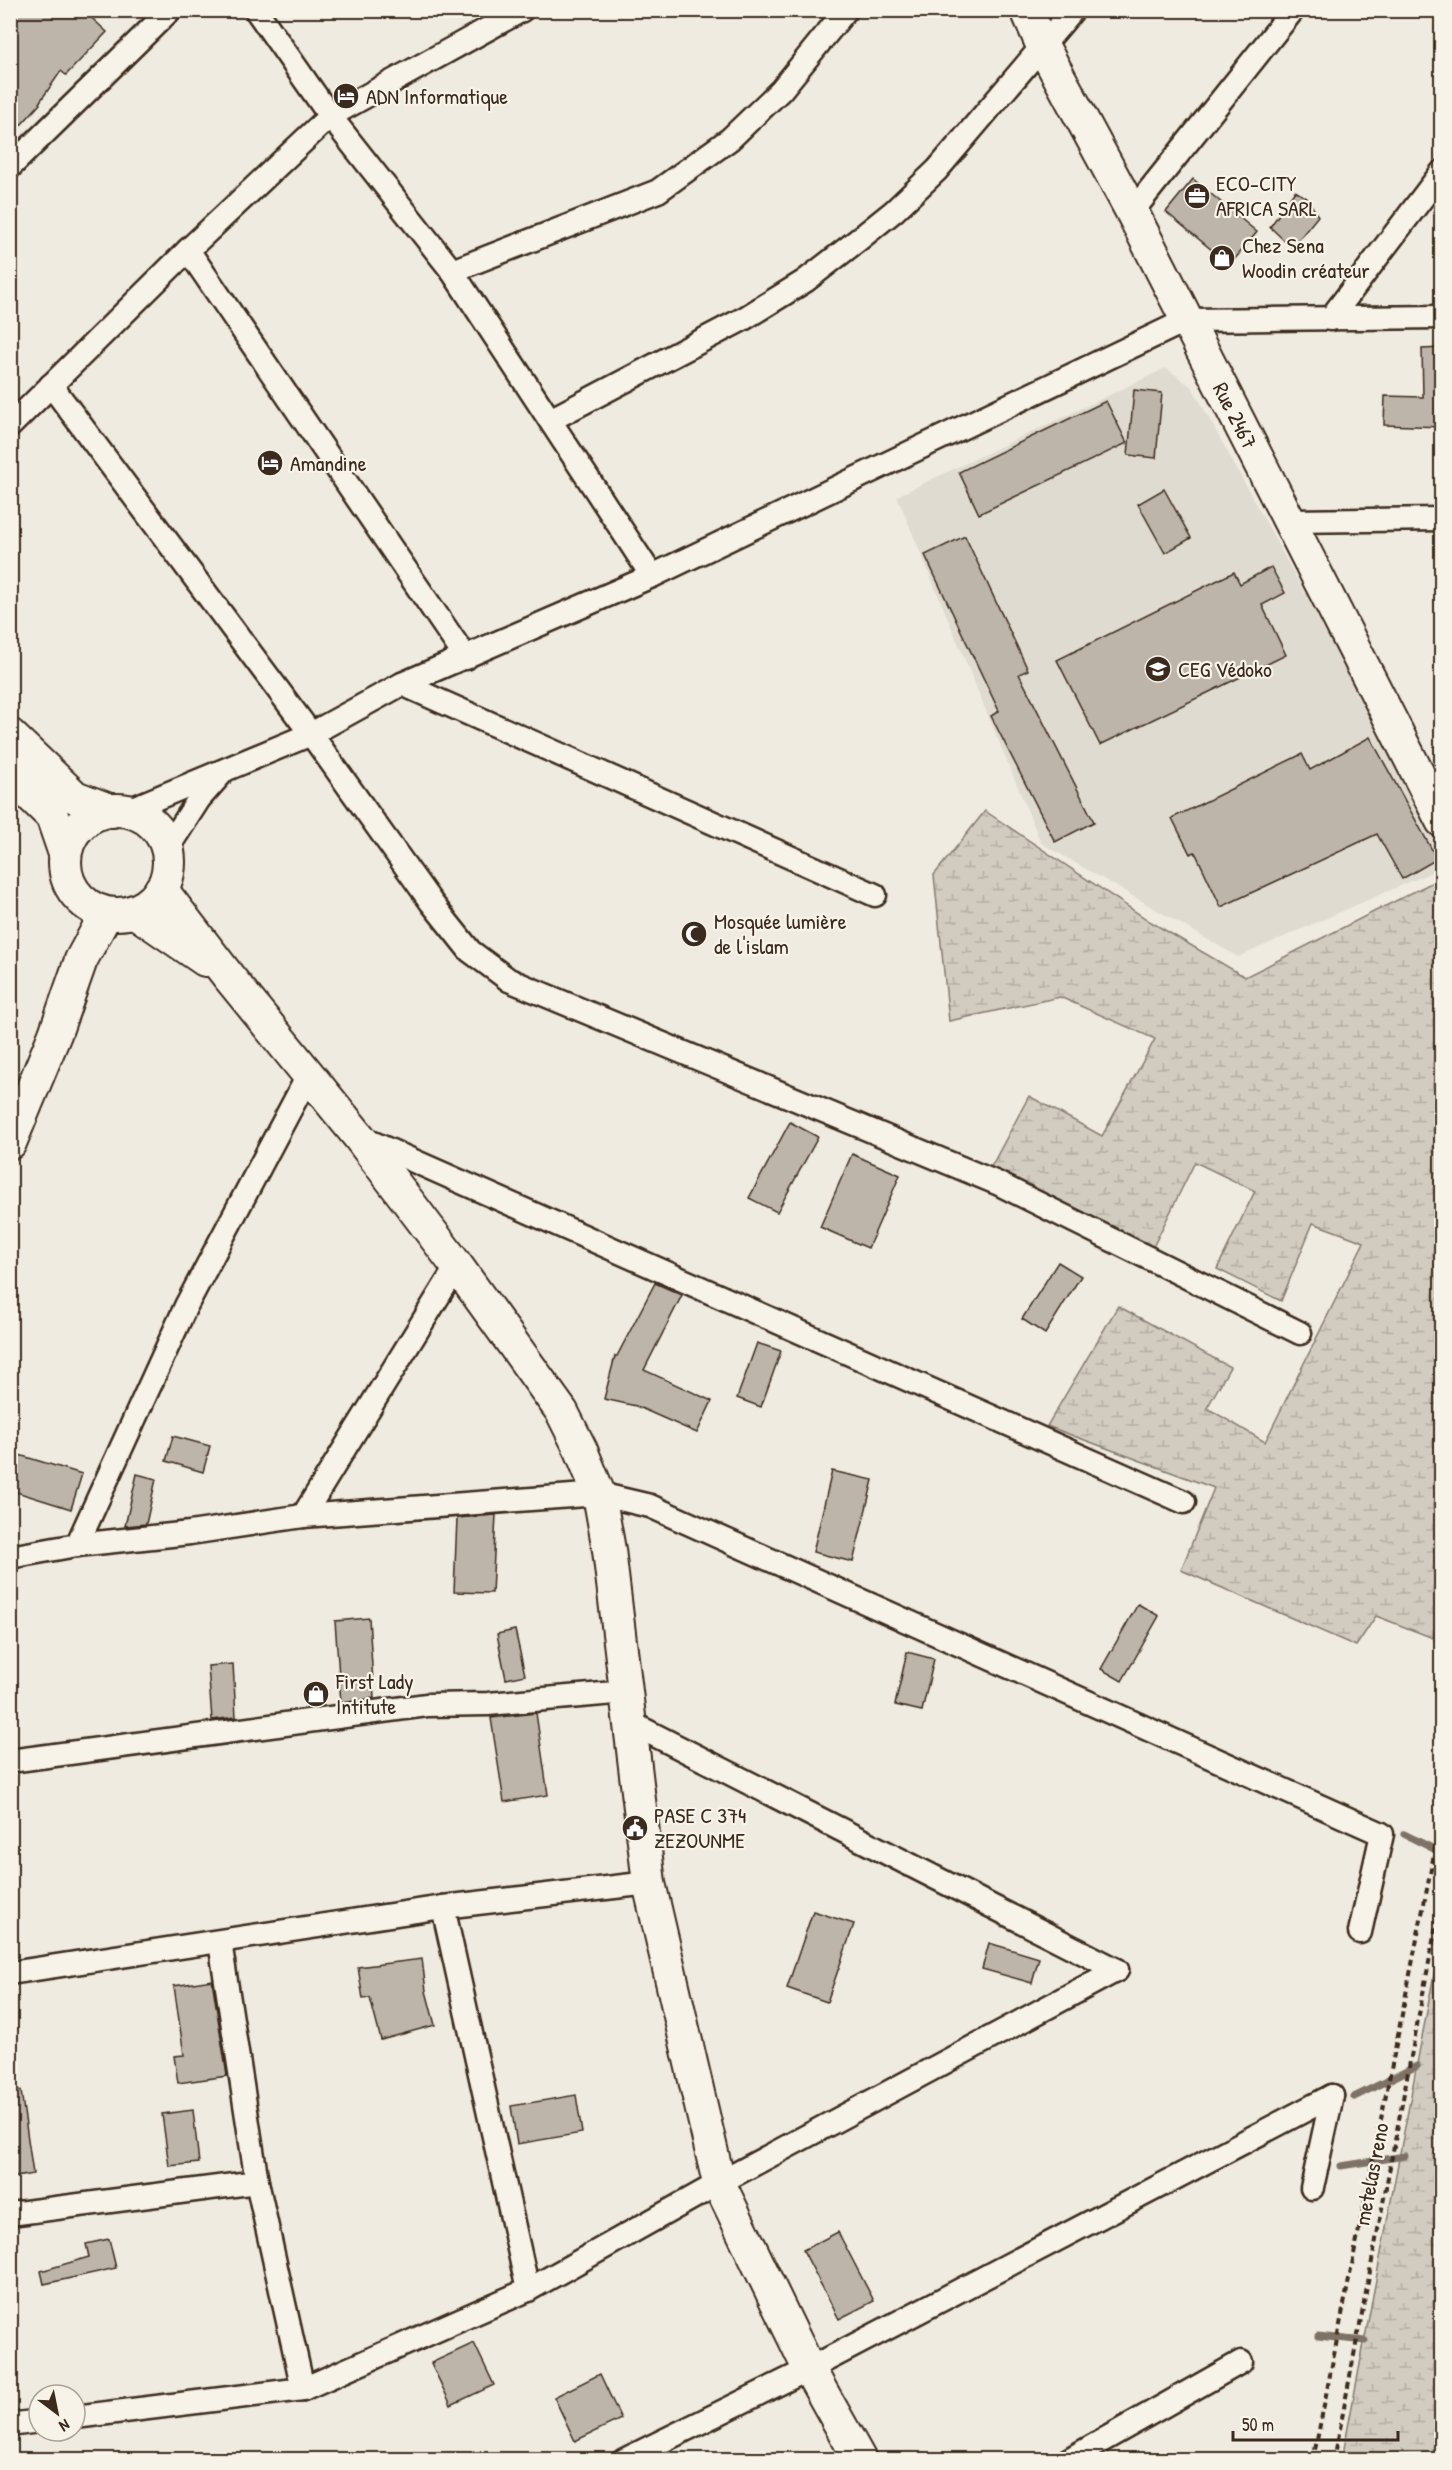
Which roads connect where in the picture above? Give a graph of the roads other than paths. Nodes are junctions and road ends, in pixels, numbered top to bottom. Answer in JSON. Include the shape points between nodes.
{"nodes":[{"id":1,"x":170,"y":10,"type":"edge"},
{"id":2,"x":256,"y":10,"type":"edge"},
{"id":3,"x":522,"y":10,"type":"edge"},
{"id":4,"x":846,"y":10,"type":"edge"},
{"id":5,"x":1027,"y":10,"type":"edge"},
{"id":6,"x":1073,"y":10,"type":"edge"},
{"id":7,"x":1293,"y":10,"type":"edge"},
{"id":8,"x":1043,"y":47,"type":"junction"},
{"id":9,"x":330,"y":116,"type":"junction"},
{"id":10,"x":12,"y":161,"type":"edge"},
{"id":11,"x":1442,"y":172,"type":"edge"},
{"id":12,"x":1132,"y":212,"type":"junction"},
{"id":13,"x":188,"y":250,"type":"junction"},
{"id":14,"x":452,"y":271,"type":"junction"},
{"id":15,"x":1442,"y":317,"type":"edge"},
{"id":16,"x":1330,"y":319,"type":"junction"},
{"id":17,"x":1187,"y":321,"type":"junction"},
{"id":18,"x":51,"y":385,"type":"junction"},
{"id":19,"x":550,"y":420,"type":"junction"},
{"id":20,"x":10,"y":426,"type":"edge"},
{"id":21,"x":1442,"y":519,"type":"edge"},
{"id":22,"x":1291,"y":521,"type":"junction"},
{"id":23,"x":652,"y":576,"type":"junction"},
{"id":24,"x":465,"y":658,"type":"junction"},
{"id":25,"x":402,"y":684,"type":"junction"},
{"id":26,"x":311,"y":734,"type":"junction"},
{"id":27,"x":10,"y":735,"type":"edge"},
{"id":28,"x":223,"y":772,"type":"junction"},
{"id":29,"x":10,"y":775,"type":"edge"},
{"id":30,"x":119,"y":811,"type":"junction"},
{"id":31,"x":1442,"y":821,"type":"edge"},
{"id":32,"x":169,"y":846,"type":"junction"},
{"id":33,"x":64,"y":851,"type":"junction"},
{"id":34,"x":161,"y":889,"type":"junction"},
{"id":35,"x":876,"y":896,"type":"dead end"},
{"id":36,"x":109,"y":910,"type":"junction"},
{"id":37,"x":228,"y":976,"type":"junction"},
{"id":38,"x":309,"y":1074,"type":"junction"},
{"id":39,"x":360,"y":1138,"type":"junction"},
{"id":40,"x":10,"y":1143,"type":"edge"},
{"id":41,"x":457,"y":1266,"type":"junction"},
{"id":42,"x":1300,"y":1333,"type":"dead end"},
{"id":43,"x":599,"y":1494,"type":"junction"},
{"id":44,"x":1184,"y":1502,"type":"dead end"},
{"id":45,"x":303,"y":1516,"type":"junction"},
{"id":46,"x":77,"y":1545,"type":"junction"},
{"id":47,"x":10,"y":1557,"type":"edge"},
{"id":48,"x":627,"y":1707,"type":"junction"},
{"id":49,"x":10,"y":1761,"type":"edge"},
{"id":50,"x":649,"y":1883,"type":"junction"},
{"id":51,"x":443,"y":1907,"type":"junction"},
{"id":52,"x":1360,"y":1932,"type":"dead end"},
{"id":53,"x":220,"y":1942,"type":"junction"},
{"id":54,"x":10,"y":1973,"type":"edge"},
{"id":55,"x":257,"y":2182,"type":"junction"},
{"id":56,"x":719,"y":2183,"type":"junction"},
{"id":57,"x":1312,"y":2188,"type":"dead end"},
{"id":58,"x":10,"y":2214,"type":"edge"},
{"id":59,"x":528,"y":2290,"type":"junction"},
{"id":60,"x":1241,"y":2362,"type":"dead end"},
{"id":61,"x":809,"y":2369,"type":"junction"},
{"id":62,"x":303,"y":2389,"type":"junction"},
{"id":63,"x":87,"y":2416,"type":"edge"},
{"id":64,"x":27,"y":2423,"type":"edge"},
{"id":65,"x":10,"y":2425,"type":"edge"},
{"id":66,"x":624,"y":2460,"type":"edge"},
{"id":67,"x":860,"y":2460,"type":"edge"},
{"id":68,"x":1068,"y":2460,"type":"edge"}],
"edges":[{"from":1,"to":10,"type":"street"},
{"from":2,"to":9,"type":"street"},
{"from":3,"to":9,"type":"street"},
{"from":4,"to":14,"type":"street","via":[[781,90],[730,139],[658,191]]},
{"from":5,"to":8,"type":"street","name":"Rue 2467"},
{"from":6,"to":8,"type":"street"},
{"from":7,"to":12,"type":"street"},
{"from":8,"to":12,"type":"street","name":"Rue 2467"},
{"from":8,"to":19,"type":"street","via":[[937,170],[894,211],[805,281],[745,318]]},
{"from":9,"to":13,"type":"street"},
{"from":9,"to":14,"type":"street"},
{"from":11,"to":16,"type":"street"},
{"from":12,"to":17,"type":"street","name":"Rue 2467"},
{"from":13,"to":18,"type":"street"},
{"from":13,"to":24,"type":"street"},
{"from":14,"to":19,"type":"street"},
{"from":15,"to":16,"type":"street"},
{"from":16,"to":17,"type":"street"},
{"from":17,"to":22,"type":"street","name":"Rue 2467"},
{"from":17,"to":23,"type":"street"},
{"from":18,"to":20,"type":"street"},
{"from":18,"to":26,"type":"street"},
{"from":19,"to":23,"type":"street"},
{"from":21,"to":22,"type":"street"},
{"from":22,"to":31,"type":"street","name":"Rue 2467"},
{"from":23,"to":24,"type":"street"},
{"from":24,"to":25,"type":"street"},
{"from":25,"to":26,"type":"street"},
{"from":25,"to":35,"type":"street"},
{"from":26,"to":28,"type":"street"},
{"from":26,"to":42,"type":"street","via":[[457,935],[470,951],[509,980],[997,1183]]},
{"from":27,"to":30,"type":"street","via":[[75,797]]},
{"from":28,"to":30,"type":"street"},
{"from":28,"to":32,"type":"street"},
{"from":29,"to":33,"type":"street","via":[[52,816]]},
{"from":30,"to":32,"type":"street","via":[[136,813],[151,822]]},
{"from":30,"to":33,"type":"street","via":[[92,817],[81,825]]},
{"from":32,"to":34,"type":"street","via":[[170,867]]},
{"from":33,"to":36,"type":"street","via":[[71,888]]},
{"from":34,"to":36,"type":"street","via":[[153,900]]},
{"from":34,"to":37,"type":"street"},
{"from":36,"to":37,"type":"street"},
{"from":36,"to":40,"type":"street","via":[[81,960]]},
{"from":37,"to":38,"type":"street"},
{"from":38,"to":39,"type":"street"},
{"from":38,"to":46,"type":"street","via":[[186,1306]]},
{"from":39,"to":41,"type":"street"},
{"from":39,"to":44,"type":"street"},
{"from":41,"to":43,"type":"street","via":[[562,1413]]},
{"from":41,"to":45,"type":"street"},
{"from":43,"to":45,"type":"street"},
{"from":43,"to":48,"type":"street"},
{"from":43,"to":52,"type":"street","via":[[650,1506],[1382,1834]]},
{"from":45,"to":46,"type":"street"},
{"from":46,"to":47,"type":"street"},
{"from":48,"to":49,"type":"street","via":[[427,1705]]},
{"from":48,"to":50,"type":"street"},
{"from":48,"to":56,"type":"street","via":[[1117,1970]]},
{"from":50,"to":51,"type":"street"},
{"from":50,"to":56,"type":"street"},
{"from":51,"to":53,"type":"street"},
{"from":51,"to":59,"type":"street"},
{"from":53,"to":54,"type":"street"},
{"from":53,"to":55,"type":"street"},
{"from":55,"to":58,"type":"street"},
{"from":55,"to":62,"type":"street"},
{"from":56,"to":59,"type":"street"},
{"from":56,"to":61,"type":"street"},
{"from":57,"to":61,"type":"street","via":[[1332,2096]]},
{"from":59,"to":62,"type":"street"},
{"from":60,"to":68,"type":"street"},
{"from":61,"to":66,"type":"street"},
{"from":61,"to":67,"type":"street"},
{"from":62,"to":63,"type":"street"},
{"from":64,"to":65,"type":"street"}]}
